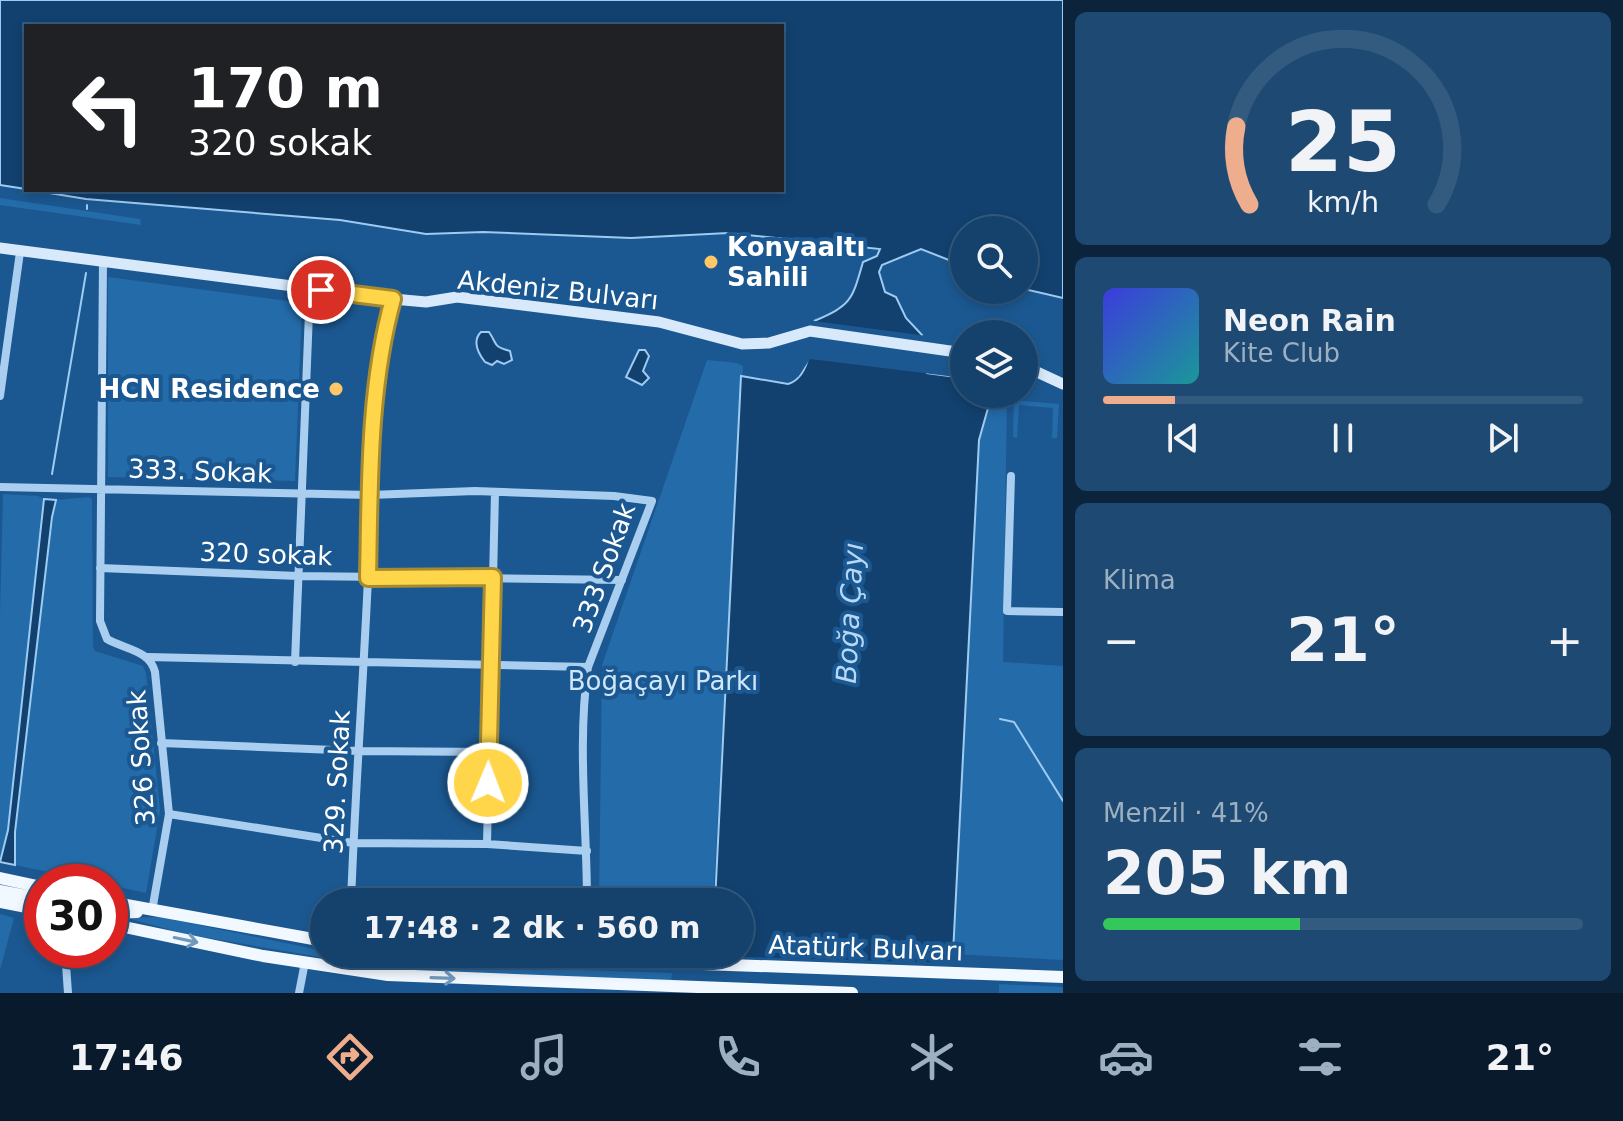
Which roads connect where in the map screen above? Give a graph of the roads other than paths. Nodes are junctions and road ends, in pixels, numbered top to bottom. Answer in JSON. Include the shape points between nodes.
{"nodes":[{"id":1,"x":0,"y":248,"type":"edge"},
{"id":2,"x":20,"y":252,"type":"junction"},
{"id":3,"x":103,"y":262,"type":"junction"},
{"id":4,"x":310,"y":288,"type":"junction"},
{"id":5,"x":393,"y":299,"type":"junction"},
{"id":6,"x":950,"y":351,"type":"edge"},
{"id":7,"x":1038,"y":372,"type":"edge"},
{"id":8,"x":1063,"y":384,"type":"edge"},
{"id":9,"x":0,"y":396,"type":"edge"},
{"id":10,"x":1011,"y":476,"type":"dead end"},
{"id":11,"x":0,"y":487,"type":"edge"},
{"id":12,"x":100,"y":488,"type":"junction"},
{"id":13,"x":495,"y":492,"type":"junction"},
{"id":14,"x":300,"y":493,"type":"junction"},
{"id":15,"x":370,"y":495,"type":"junction"},
{"id":16,"x":100,"y":568,"type":"junction"},
{"id":17,"x":298,"y":576,"type":"junction"},
{"id":18,"x":493,"y":577,"type":"junction"},
{"id":19,"x":368,"y":578,"type":"junction"},
{"id":20,"x":622,"y":580,"type":"junction"},
{"id":21,"x":1063,"y":612,"type":"edge"},
{"id":22,"x":147,"y":657,"type":"junction"},
{"id":23,"x":295,"y":662,"type":"junction"},
{"id":24,"x":363,"y":663,"type":"junction"},
{"id":25,"x":491,"y":663,"type":"junction"},
{"id":26,"x":588,"y":667,"type":"junction"},
{"id":27,"x":161,"y":743,"type":"junction"},
{"id":28,"x":359,"y":751,"type":"junction"},
{"id":29,"x":489,"y":752,"type":"junction"},
{"id":30,"x":169,"y":814,"type":"junction"},
{"id":31,"x":353,"y":843,"type":"junction"},
{"id":32,"x":487,"y":844,"type":"junction"},
{"id":33,"x":587,"y":851,"type":"junction"},
{"id":34,"x":0,"y":878,"type":"edge"},
{"id":35,"x":24,"y":883,"type":"edge"},
{"id":36,"x":351,"y":888,"type":"edge"},
{"id":37,"x":587,"y":888,"type":"edge"},
{"id":38,"x":0,"y":891,"type":"edge"},
{"id":39,"x":24,"y":896,"type":"edge"},
{"id":40,"x":0,"y":902,"type":"edge"},
{"id":41,"x":128,"y":906,"type":"edge"},
{"id":42,"x":24,"y":907,"type":"edge"},
{"id":43,"x":152,"y":911,"type":"junction"},
{"id":44,"x":128,"y":912,"type":"edge"},
{"id":45,"x":128,"y":928,"type":"edge"},
{"id":46,"x":310,"y":939,"type":"edge"},
{"id":47,"x":305,"y":962,"type":"junction"},
{"id":48,"x":754,"y":967,"type":"edge"},
{"id":49,"x":66,"y":968,"type":"edge"},
{"id":50,"x":1063,"y":977,"type":"edge"},
{"id":51,"x":68,"y":993,"type":"edge"},
{"id":52,"x":299,"y":993,"type":"edge"},
{"id":53,"x":852,"y":993,"type":"edge"}],
"edges":[{"from":1,"to":2,"type":"main road","name":"Akdeniz Bulvarı"},
{"from":2,"to":3,"type":"main road","name":"Akdeniz Bulvarı"},
{"from":2,"to":9,"type":"street"},
{"from":3,"to":4,"type":"main road","name":"Akdeniz Bulvarı"},
{"from":3,"to":12,"type":"street","name":"326 Sokak"},
{"from":4,"to":5,"type":"main road","name":"Akdeniz Bulvarı"},
{"from":4,"to":14,"type":"street"},
{"from":5,"to":6,"type":"main road","name":"Akdeniz Bulvarı","via":[[426,302],[457,297],[643,320],[752,344],[810,331]]},
{"from":5,"to":15,"type":"street","name":"329. Sokak","via":[[377,387]]},
{"from":7,"to":8,"type":"main road"},
{"from":10,"to":21,"type":"street","via":[[1007,611]]},
{"from":11,"to":12,"type":"street"},
{"from":12,"to":14,"type":"street","name":"333. Sokak"},
{"from":12,"to":16,"type":"street","name":"326 Sokak"},
{"from":13,"to":15,"type":"street","name":"333 Sokak"},
{"from":13,"to":18,"type":"street"},
{"from":13,"to":20,"type":"street","name":"333 Sokak","via":[[652,501]]},
{"from":14,"to":15,"type":"street","name":"333 Sokak"},
{"from":14,"to":17,"type":"street"},
{"from":15,"to":19,"type":"street","name":"329. Sokak"},
{"from":16,"to":17,"type":"street","name":"320 sokak"},
{"from":16,"to":22,"type":"street","name":"326 Sokak","via":[[100,621],[107,639]]},
{"from":17,"to":19,"type":"street","name":"320 sokak"},
{"from":17,"to":23,"type":"street"},
{"from":18,"to":19,"type":"street","name":"320 sokak"},
{"from":18,"to":20,"type":"street","name":"320 sokak"},
{"from":18,"to":25,"type":"street"},
{"from":19,"to":24,"type":"street","name":"329. Sokak"},
{"from":20,"to":26,"type":"street","name":"333 Sokak"},
{"from":22,"to":23,"type":"street"},
{"from":22,"to":27,"type":"street","name":"326 Sokak","via":[[155,672]]},
{"from":23,"to":24,"type":"street"},
{"from":24,"to":25,"type":"street"},
{"from":24,"to":28,"type":"street","name":"329. Sokak"},
{"from":25,"to":26,"type":"street"},
{"from":25,"to":29,"type":"street"},
{"from":26,"to":33,"type":"street","name":"333 Sokak"},
{"from":27,"to":28,"type":"street"},
{"from":27,"to":30,"type":"street","name":"326 Sokak"},
{"from":28,"to":29,"type":"street"},
{"from":28,"to":31,"type":"street","name":"329. Sokak"},
{"from":29,"to":32,"type":"street"},
{"from":30,"to":31,"type":"street"},
{"from":30,"to":43,"type":"street","name":"326 Sokak"},
{"from":31,"to":32,"type":"street"},
{"from":31,"to":36,"type":"street","name":"329. Sokak"},
{"from":32,"to":33,"type":"street"},
{"from":33,"to":37,"type":"street","name":"333 Sokak"},
{"from":34,"to":35,"type":"main road"},
{"from":38,"to":39,"type":"main road"},
{"from":40,"to":42,"type":"main road"},
{"from":41,"to":43,"type":"main road"},
{"from":43,"to":44,"type":"main road"},
{"from":43,"to":46,"type":"main road"},
{"from":45,"to":47,"type":"main road","name":"Atatürk Bulvarı","one_way":true},
{"from":47,"to":52,"type":"street"},
{"from":47,"to":53,"type":"main road","name":"Atatürk Bulvarı","one_way":true,"via":[[423,978]]},
{"from":48,"to":50,"type":"main road","name":"Atatürk Bulvarı"},
{"from":49,"to":51,"type":"street"}]}
